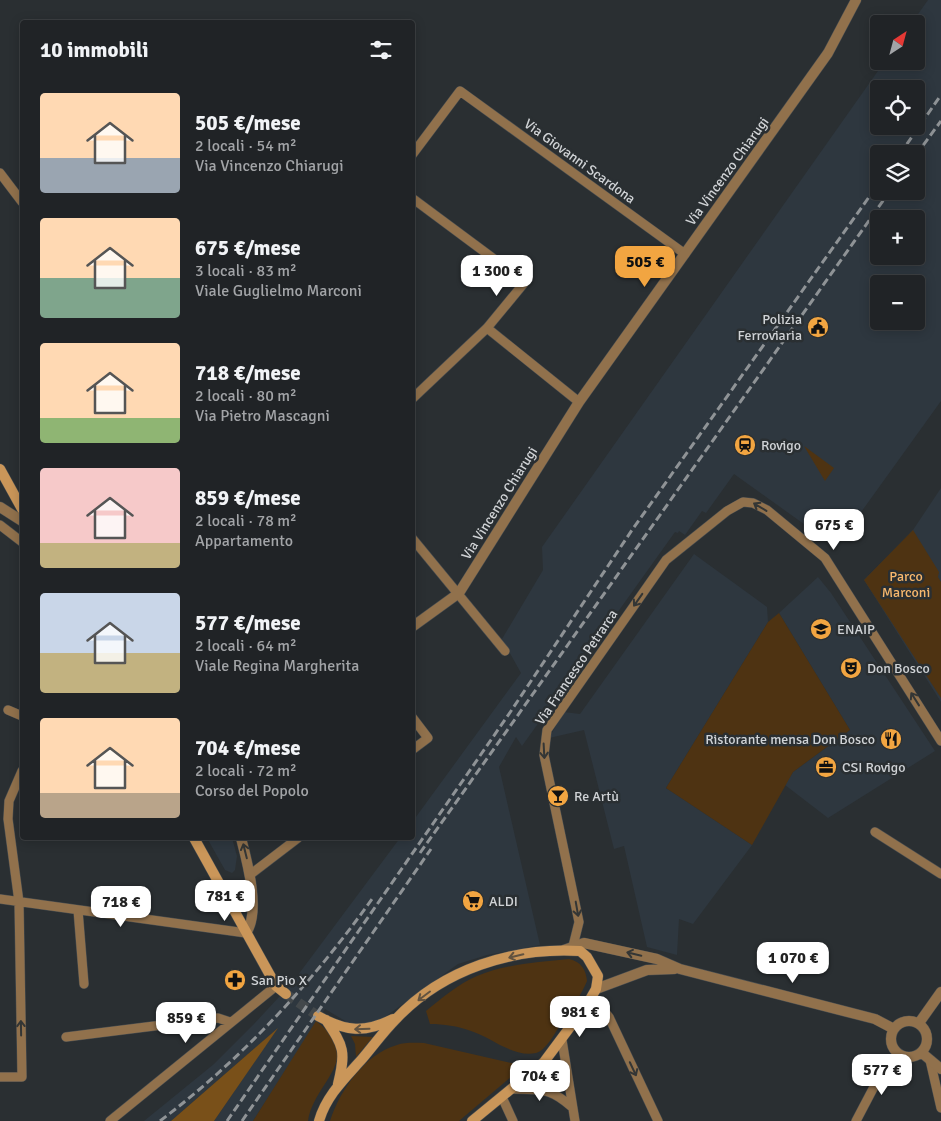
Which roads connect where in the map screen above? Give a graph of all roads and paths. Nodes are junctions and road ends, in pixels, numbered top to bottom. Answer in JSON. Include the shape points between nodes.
{"nodes":[{"id":1,"x":856,"y":0,"type":"edge"},
{"id":2,"x":415,"y":151,"type":"edge"},
{"id":3,"x":0,"y":173,"type":"edge"},
{"id":4,"x":20,"y":199,"type":"edge"},
{"id":5,"x":415,"y":200,"type":"edge"},
{"id":6,"x":685,"y":254,"type":"junction"},
{"id":7,"x":487,"y":328,"type":"junction"},
{"id":8,"x":415,"y":396,"type":"edge"},
{"id":9,"x":578,"y":402,"type":"junction"},
{"id":10,"x":0,"y":469,"type":"edge"},
{"id":11,"x":20,"y":505,"type":"edge"},
{"id":12,"x":0,"y":507,"type":"edge"},
{"id":13,"x":20,"y":520,"type":"edge"},
{"id":14,"x":0,"y":525,"type":"edge"},
{"id":15,"x":20,"y":540,"type":"edge"},
{"id":16,"x":415,"y":542,"type":"edge"},
{"id":17,"x":459,"y":593,"type":"junction"},
{"id":18,"x":415,"y":625,"type":"edge"},
{"id":19,"x":505,"y":651,"type":"dead end"},
{"id":20,"x":8,"y":710,"type":"dead end"},
{"id":21,"x":20,"y":715,"type":"edge"},
{"id":22,"x":415,"y":721,"type":"edge"},
{"id":23,"x":941,"y":741,"type":"edge"},
{"id":24,"x":415,"y":748,"type":"edge"},
{"id":25,"x":20,"y":776,"type":"edge"},
{"id":26,"x":875,"y":832,"type":"dead end"},
{"id":27,"x":195,"y":840,"type":"edge"},
{"id":28,"x":242,"y":840,"type":"edge"},
{"id":29,"x":295,"y":840,"type":"edge"},
{"id":30,"x":251,"y":874,"type":"junction"},
{"id":31,"x":941,"y":874,"type":"edge"},
{"id":32,"x":0,"y":899,"type":"edge"},
{"id":33,"x":19,"y":902,"type":"junction"},
{"id":34,"x":78,"y":910,"type":"junction"},
{"id":35,"x":246,"y":933,"type":"junction"},
{"id":36,"x":569,"y":948,"type":"junction"},
{"id":37,"x":680,"y":969,"type":"junction"},
{"id":38,"x":84,"y":984,"type":"dead end"},
{"id":39,"x":276,"y":986,"type":"junction"},
{"id":40,"x":596,"y":989,"type":"junction"},
{"id":41,"x":941,"y":992,"type":"edge"},
{"id":42,"x":286,"y":994,"type":"tunnel mouth"},
{"id":43,"x":588,"y":1003,"type":"junction"},
{"id":44,"x":398,"y":1017,"type":"junction"},
{"id":45,"x":230,"y":1022,"type":"junction"},
{"id":46,"x":919,"y":1023,"type":"junction"},
{"id":47,"x":894,"y":1029,"type":"junction"},
{"id":48,"x":66,"y":1037,"type":"dead end"},
{"id":49,"x":562,"y":1040,"type":"junction"},
{"id":50,"x":922,"y":1053,"type":"junction"},
{"id":51,"x":898,"y":1054,"type":"junction"},
{"id":52,"x":930,"y":1060,"type":"junction"},
{"id":53,"x":941,"y":1069,"type":"edge"},
{"id":54,"x":0,"y":1077,"type":"edge"},
{"id":55,"x":338,"y":1087,"type":"junction"},
{"id":56,"x":512,"y":1089,"type":"junction"},
{"id":57,"x":502,"y":1097,"type":"junction"},
{"id":58,"x":572,"y":1107,"type":"junction"},
{"id":59,"x":941,"y":1108,"type":"edge"},
{"id":60,"x":110,"y":1121,"type":"edge"},
{"id":61,"x":319,"y":1121,"type":"edge"},
{"id":62,"x":472,"y":1121,"type":"edge"},
{"id":63,"x":513,"y":1121,"type":"edge"},
{"id":64,"x":575,"y":1121,"type":"edge"},
{"id":65,"x":658,"y":1121,"type":"edge"},
{"id":66,"x":856,"y":1121,"type":"edge"}],
"edges":[{"from":1,"to":6,"type":"street","name":"Via Vincenzo Chiarugi","via":[[828,53]]},
{"from":2,"to":6,"type":"street","name":"Via Giovanni Scardona","via":[[460,91]]},
{"from":3,"to":4,"type":"street"},
{"from":5,"to":7,"type":"street","via":[[525,282]]},
{"from":6,"to":9,"type":"street","name":"Via Vincenzo Chiarugi"},
{"from":7,"to":8,"type":"street"},
{"from":7,"to":9,"type":"street"},
{"from":9,"to":17,"type":"street","name":"Via Vincenzo Chiarugi"},
{"from":10,"to":11,"type":"main road"},
{"from":12,"to":13,"type":"street"},
{"from":14,"to":15,"type":"street"},
{"from":16,"to":17,"type":"street"},
{"from":17,"to":18,"type":"street"},
{"from":17,"to":19,"type":"street"},
{"from":20,"to":21,"type":"street"},
{"from":22,"to":24,"type":"street","via":[[428,738]]},
{"from":23,"to":36,"type":"street","name":"Via Francesco Petrarca","one_way":true,"via":[[825,558],[767,510],[753,502],[743,502],[666,560],[551,723],[544,741],[548,780],[579,922]]},
{"from":25,"to":33,"type":"street","via":[[9,801],[8,819]]},
{"from":26,"to":31,"type":"street"},
{"from":27,"to":35,"type":"main road"},
{"from":30,"to":28,"type":"street","one_way":true},
{"from":29,"to":30,"type":"street"},
{"from":30,"to":35,"type":"street","via":[[252,915]]},
{"from":32,"to":33,"type":"street"},
{"from":33,"to":34,"type":"street"},
{"from":54,"to":33,"type":"street","one_way":true,"via":[[22,1077]]},
{"from":34,"to":35,"type":"street"},
{"from":34,"to":38,"type":"street"},
{"from":35,"to":39,"type":"main road"},
{"from":37,"to":36,"type":"street","one_way":true,"via":[[656,959],[584,943]]},
{"from":36,"to":40,"type":"main road","via":[[587,957],[598,976]]},
{"from":36,"to":44,"type":"main road","one_way":true,"via":[[531,952],[475,965],[452,976]]},
{"from":37,"to":40,"type":"street","via":[[647,970]]},
{"from":37,"to":47,"type":"street","via":[[875,1019]]},
{"from":39,"to":42,"type":"main road"},
{"from":39,"to":45,"type":"street"},
{"from":40,"to":43,"type":"main road"},
{"from":41,"to":46,"type":"street"},
{"from":43,"to":49,"type":"main road"},
{"from":43,"to":65,"type":"street","one_way":true,"via":[[601,1007],[609,1017]]},
{"from":44,"to":55,"type":"main road"},
{"from":44,"to":55,"type":"main road","one_way":true,"via":[[362,1030],[322,1018],[340,1041],[344,1059]]},
{"from":45,"to":48,"type":"street","via":[[218,1018]]},
{"from":45,"to":60,"type":"street"},
{"from":46,"to":47,"type":"street","via":[[902,1022]]},
{"from":46,"to":50,"type":"street","via":[[928,1037]]},
{"from":47,"to":51,"type":"street","via":[[891,1039]]},
{"from":49,"to":56,"type":"main road","via":[[544,1062]]},
{"from":49,"to":58,"type":"street"},
{"from":50,"to":51,"type":"street","via":[[910,1057]]},
{"from":50,"to":52,"type":"street"},
{"from":51,"to":66,"type":"street","via":[[876,1083]]},
{"from":52,"to":53,"type":"street"},
{"from":52,"to":59,"type":"street"},
{"from":55,"to":61,"type":"main road","via":[[324,1106]]},
{"from":56,"to":57,"type":"main road"},
{"from":56,"to":58,"type":"street","via":[[547,1089]]},
{"from":57,"to":62,"type":"main road"},
{"from":57,"to":63,"type":"street"},
{"from":58,"to":64,"type":"street"}]}
